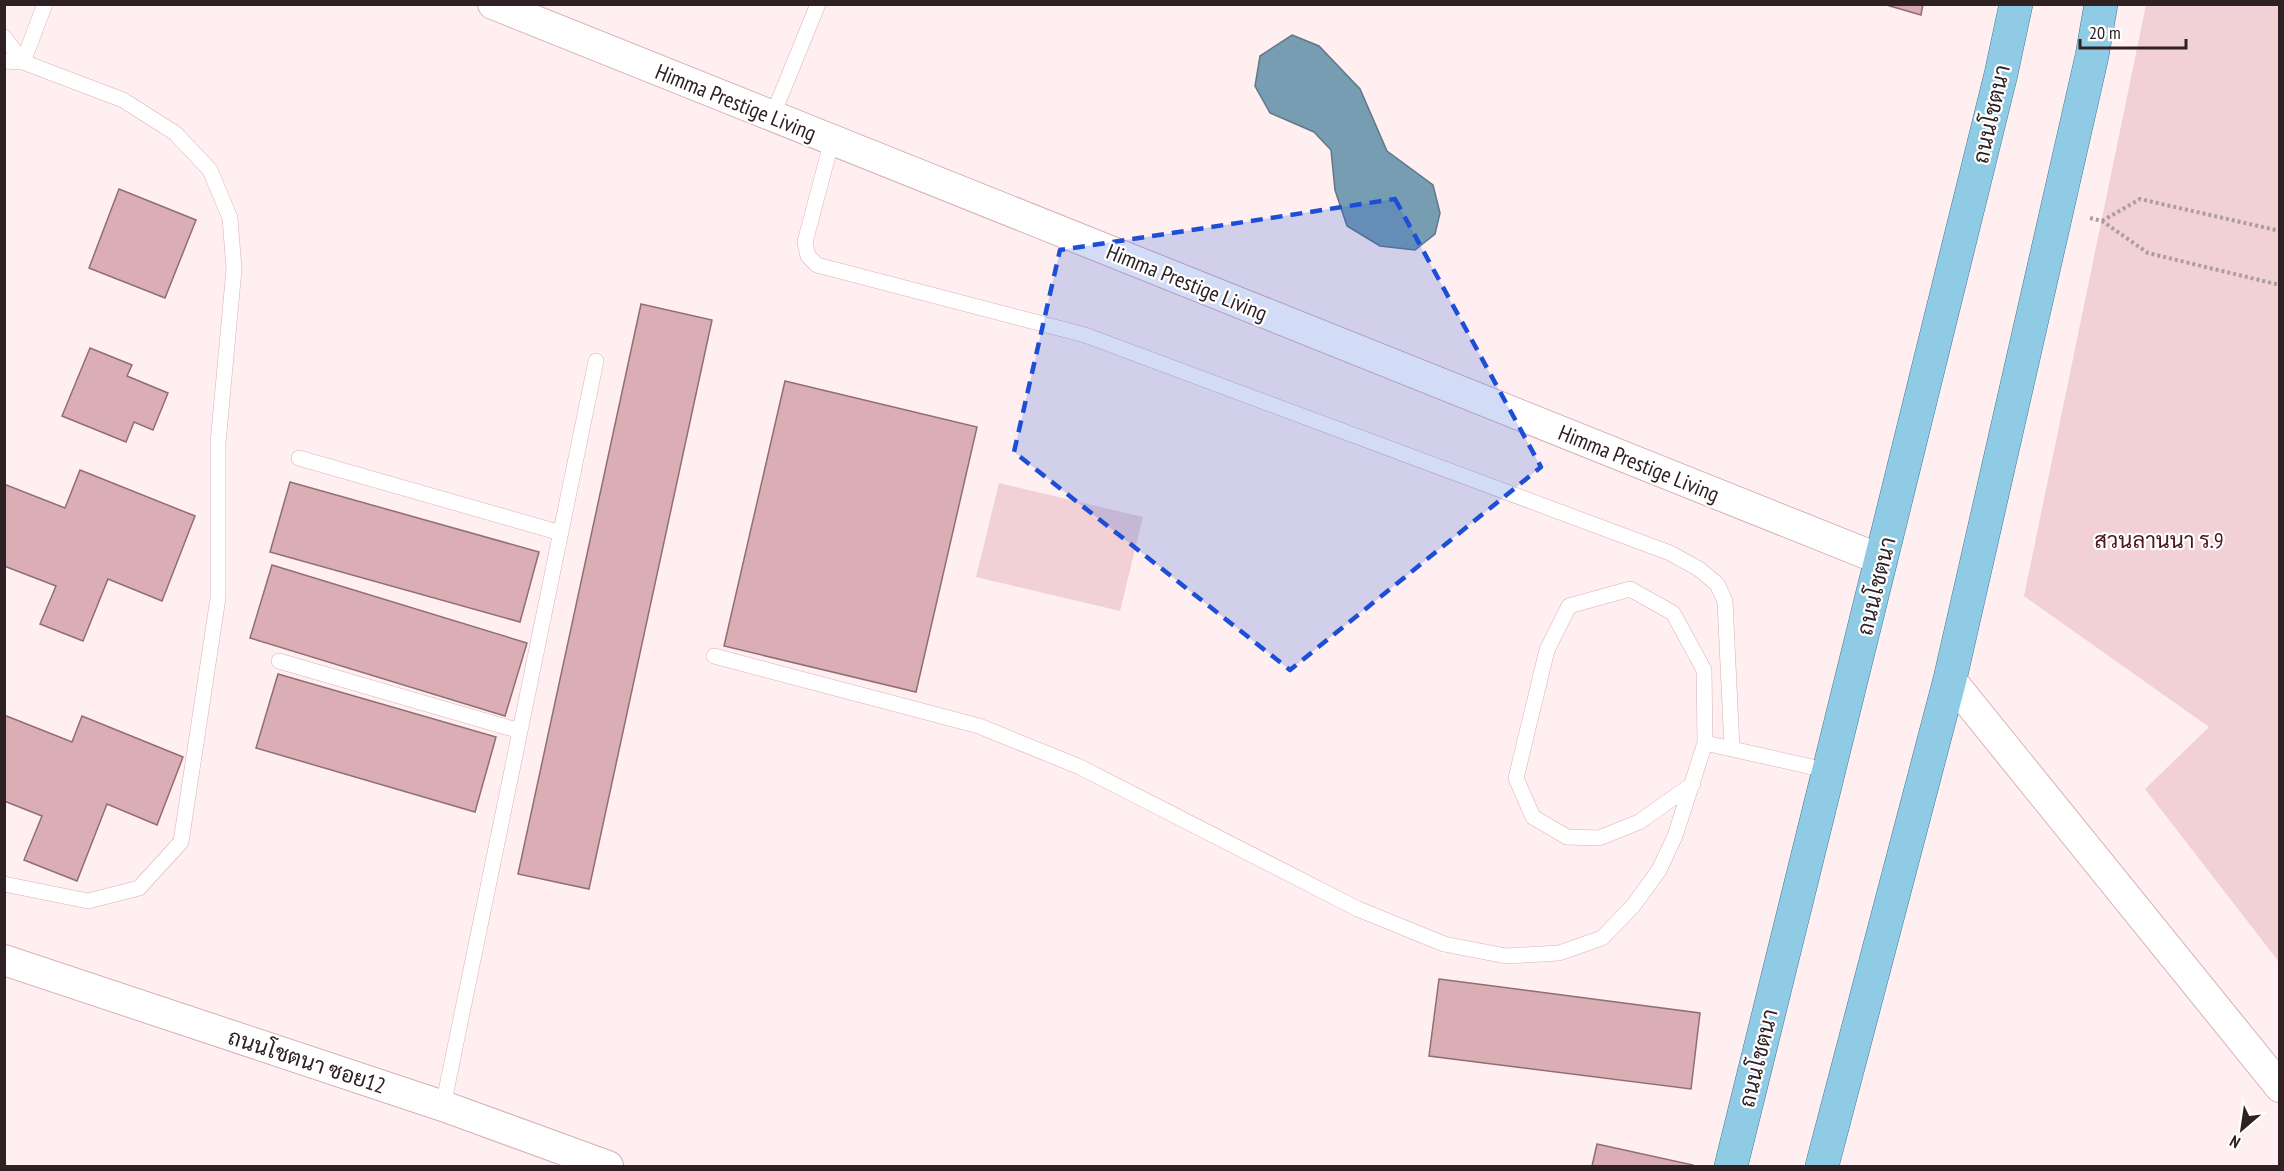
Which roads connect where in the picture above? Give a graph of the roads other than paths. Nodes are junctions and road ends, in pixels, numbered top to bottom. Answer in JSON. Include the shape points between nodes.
{"nodes":[{"id":1,"x":45,"y":4,"type":"edge"},
{"id":2,"x":493,"y":4,"type":"edge"},
{"id":3,"x":818,"y":4,"type":"edge"},
{"id":4,"x":2016,"y":4,"type":"edge"},
{"id":5,"x":2101,"y":4,"type":"edge"},
{"id":6,"x":4,"y":37,"type":"edge"},
{"id":7,"x":4,"y":61,"type":"edge"},
{"id":8,"x":23,"y":62,"type":"junction"},
{"id":9,"x":772,"y":117,"type":"junction"},
{"id":10,"x":832,"y":140,"type":"junction"},
{"id":11,"x":596,"y":361,"type":"dead end"},
{"id":12,"x":299,"y":458,"type":"dead end"},
{"id":13,"x":561,"y":533,"type":"junction"},
{"id":14,"x":1882,"y":560,"type":"junction"},
{"id":15,"x":714,"y":656,"type":"dead end"},
{"id":16,"x":279,"y":661,"type":"dead end"},
{"id":17,"x":1950,"y":679,"type":"junction"},
{"id":18,"x":519,"y":731,"type":"junction"},
{"id":19,"x":1705,"y":742,"type":"junction"},
{"id":20,"x":1732,"y":749,"type":"junction"},
{"id":21,"x":1830,"y":771,"type":"junction"},
{"id":22,"x":1693,"y":784,"type":"junction"},
{"id":23,"x":4,"y":884,"type":"edge"},
{"id":24,"x":4,"y":960,"type":"edge"},
{"id":25,"x":2280,"y":1087,"type":"edge"},
{"id":26,"x":443,"y":1106,"type":"junction"},
{"id":27,"x":606,"y":1166,"type":"edge"},
{"id":28,"x":1731,"y":1167,"type":"edge"},
{"id":29,"x":1822,"y":1167,"type":"edge"}],
"edges":[{"from":1,"to":8,"type":"lane"},
{"from":2,"to":9,"type":"street","name":"Himma Prestige Living"},
{"from":3,"to":9,"type":"lane"},
{"from":4,"to":14,"type":"main road","name":"ถนนโชตนา"},
{"from":5,"to":17,"type":"main road"},
{"from":6,"to":8,"type":"lane"},
{"from":7,"to":8,"type":"lane"},
{"from":8,"to":23,"type":"lane","via":[[123,100],[175,133],[210,170],[230,218],[234,269],[218,443],[218,598],[181,842],[140,888],[88,901]]},
{"from":9,"to":10,"type":"street","name":"Himma Prestige Living"},
{"from":10,"to":14,"type":"street","name":"Himma Prestige Living"},
{"from":10,"to":20,"type":"lane","via":[[805,242],[808,256],[817,265],[1085,335],[1670,553],[1699,569],[1717,584],[1725,602]]},
{"from":11,"to":13,"type":"lane"},
{"from":12,"to":13,"type":"lane"},
{"from":13,"to":18,"type":"lane"},
{"from":14,"to":21,"type":"main road","name":"ถนนโชตนา"},
{"from":15,"to":22,"type":"lane","via":[[980,726],[1080,766],[1358,909],[1444,944],[1506,956],[1559,953],[1602,938],[1633,906],[1659,870]]},
{"from":16,"to":18,"type":"lane"},
{"from":17,"to":25,"type":"street"},
{"from":17,"to":29,"type":"main road"},
{"from":18,"to":26,"type":"lane"},
{"from":19,"to":20,"type":"lane"},
{"from":19,"to":22,"type":"lane"},
{"from":19,"to":22,"type":"lane","via":[[1704,670],[1673,613],[1630,589],[1569,606],[1546,650],[1516,778],[1533,817],[1567,837],[1599,838],[1639,822]]},
{"from":20,"to":21,"type":"lane"},
{"from":21,"to":28,"type":"main road","name":"ถนนโชตนา"},
{"from":24,"to":26,"type":"street","name":"ถนนโชตนา ซอย12"},
{"from":26,"to":27,"type":"street","name":"ถนนโชตนา ซอย12"}]}
